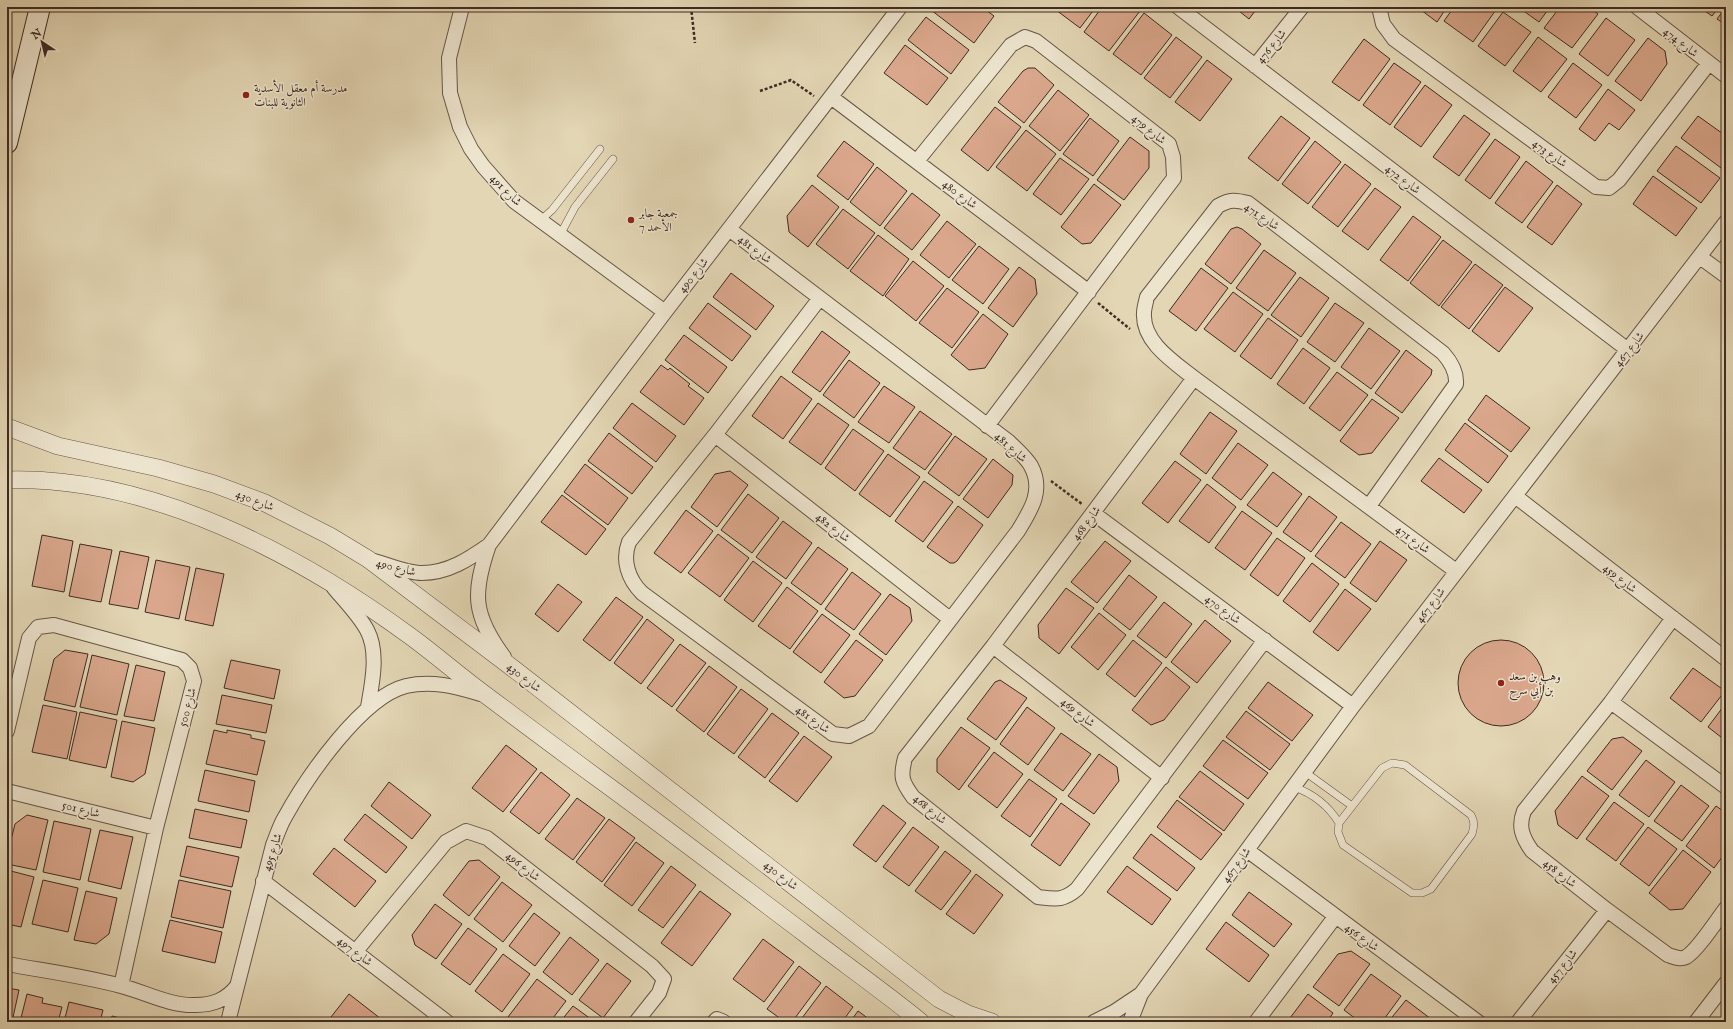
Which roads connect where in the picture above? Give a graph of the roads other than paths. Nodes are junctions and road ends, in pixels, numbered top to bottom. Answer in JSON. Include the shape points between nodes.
{"nodes":[{"id":1,"x":40,"y":7,"type":"edge"},
{"id":2,"x":460,"y":7,"type":"edge"},
{"id":3,"x":900,"y":7,"type":"edge"},
{"id":4,"x":1178,"y":7,"type":"edge"},
{"id":5,"x":1302,"y":7,"type":"edge"},
{"id":6,"x":1379,"y":7,"type":"edge"},
{"id":7,"x":1637,"y":7,"type":"edge"},
{"id":8,"x":1709,"y":63,"type":"junction"},
{"id":9,"x":1255,"y":66,"type":"junction"},
{"id":10,"x":1726,"y":76,"type":"edge"},
{"id":11,"x":828,"y":101,"type":"junction"},
{"id":12,"x":7,"y":142,"type":"edge"},
{"id":13,"x":600,"y":149,"type":"dead end"},
{"id":14,"x":613,"y":159,"type":"dead end"},
{"id":15,"x":916,"y":161,"type":"junction"},
{"id":16,"x":540,"y":220,"type":"junction"},
{"id":17,"x":1726,"y":222,"type":"edge"},
{"id":18,"x":729,"y":229,"type":"junction"},
{"id":19,"x":560,"y":235,"type":"junction"},
{"id":20,"x":1700,"y":257,"type":"junction"},
{"id":21,"x":1726,"y":276,"type":"edge"},
{"id":22,"x":1089,"y":292,"type":"junction"},
{"id":23,"x":820,"y":298,"type":"junction"},
{"id":24,"x":665,"y":312,"type":"junction"},
{"id":25,"x":1628,"y":350,"type":"junction"},
{"id":26,"x":1194,"y":378,"type":"junction"},
{"id":27,"x":987,"y":426,"type":"junction"},
{"id":28,"x":7,"y":427,"type":"edge"},
{"id":29,"x":715,"y":435,"type":"junction"},
{"id":30,"x":7,"y":480,"type":"edge"},
{"id":31,"x":1515,"y":496,"type":"junction"},
{"id":32,"x":1369,"y":506,"type":"junction"},
{"id":33,"x":1093,"y":513,"type":"junction"},
{"id":34,"x":490,"y":545,"type":"junction"},
{"id":35,"x":368,"y":559,"type":"junction"},
{"id":36,"x":1456,"y":572,"type":"junction"},
{"id":37,"x":330,"y":583,"type":"junction"},
{"id":38,"x":1673,"y":618,"type":"junction"},
{"id":39,"x":950,"y":619,"type":"junction"},
{"id":40,"x":1265,"y":640,"type":"junction"},
{"id":41,"x":993,"y":646,"type":"junction"},
{"id":42,"x":1726,"y":659,"type":"edge"},
{"id":43,"x":510,"y":666,"type":"junction"},
{"id":44,"x":485,"y":695,"type":"junction"},
{"id":45,"x":1611,"y":702,"type":"junction"},
{"id":46,"x":1353,"y":706,"type":"junction"},
{"id":47,"x":368,"y":707,"type":"junction"},
{"id":48,"x":7,"y":731,"type":"edge"},
{"id":49,"x":1304,"y":772,"type":"junction"},
{"id":50,"x":1162,"y":778,"type":"junction"},
{"id":51,"x":1294,"y":787,"type":"junction"},
{"id":52,"x":1726,"y":787,"type":"edge"},
{"id":53,"x":7,"y":791,"type":"edge"},
{"id":54,"x":1352,"y":806,"type":"junction"},
{"id":55,"x":1340,"y":823,"type":"junction"},
{"id":56,"x":156,"y":828,"type":"junction"},
{"id":57,"x":1247,"y":850,"type":"junction"},
{"id":58,"x":263,"y":882,"type":"junction"},
{"id":59,"x":1726,"y":908,"type":"edge"},
{"id":60,"x":1607,"y":910,"type":"junction"},
{"id":61,"x":1335,"y":917,"type":"junction"},
{"id":62,"x":356,"y":951,"type":"junction"},
{"id":63,"x":7,"y":964,"type":"edge"},
{"id":64,"x":121,"y":986,"type":"junction"},
{"id":65,"x":237,"y":986,"type":"junction"},
{"id":66,"x":1724,"y":990,"type":"edge"},
{"id":67,"x":1141,"y":994,"type":"junction"},
{"id":68,"x":429,"y":1017,"type":"edge"},
{"id":69,"x":228,"y":1022,"type":"edge"},
{"id":70,"x":447,"y":1022,"type":"edge"},
{"id":71,"x":636,"y":1022,"type":"edge"},
{"id":72,"x":714,"y":1022,"type":"edge"},
{"id":73,"x":724,"y":1022,"type":"edge"},
{"id":74,"x":921,"y":1022,"type":"edge"},
{"id":75,"x":992,"y":1022,"type":"edge"},
{"id":76,"x":1094,"y":1022,"type":"edge"},
{"id":77,"x":1130,"y":1022,"type":"edge"},
{"id":78,"x":1256,"y":1022,"type":"edge"},
{"id":79,"x":1478,"y":1022,"type":"edge"},
{"id":80,"x":1518,"y":1022,"type":"edge"},
{"id":81,"x":1696,"y":1022,"type":"edge"}],
"edges":[{"from":1,"to":12,"type":"main road"},
{"from":2,"to":16,"type":"street","name":"شارع 491","via":[[449,58],[450,93],[460,127],[470,149],[482,166],[514,201]]},
{"from":3,"to":11,"type":"street","name":"شارع 490"},
{"from":4,"to":9,"type":"street","name":"شارع 472"},
{"from":5,"to":9,"type":"street","name":"شارع 476"},
{"from":6,"to":8,"type":"street","name":"شارع 473","via":[[1383,24],[1394,39],[1596,187],[1609,188],[1619,180]]},
{"from":7,"to":8,"type":"street","name":"شارع 474"},
{"from":8,"to":10,"type":"street","name":"شارع 474"},
{"from":9,"to":25,"type":"street","name":"شارع 472"},
{"from":11,"to":15,"type":"street","name":"شارع 480"},
{"from":11,"to":18,"type":"street","name":"شارع 490"},
{"from":13,"to":16,"type":"lane","via":[[552,210]]},
{"from":14,"to":19,"type":"lane","via":[[575,207]]},
{"from":15,"to":22,"type":"street","name":"شارع 480"},
{"from":15,"to":22,"type":"street","name":"شارع 479","via":[[1011,45],[1026,37],[1036,41],[1169,144],[1173,157],[1174,178]]},
{"from":16,"to":19,"type":"street","name":"شارع 491"},
{"from":17,"to":20,"type":"street","name":"شارع 467"},
{"from":18,"to":23,"type":"street","name":"شارع 481"},
{"from":18,"to":24,"type":"street","name":"شارع 490"},
{"from":19,"to":24,"type":"street","name":"شارع 491"},
{"from":20,"to":21,"type":"street"},
{"from":20,"to":25,"type":"street","name":"شارع 467"},
{"from":22,"to":27,"type":"street","name":"شارع 479"},
{"from":23,"to":27,"type":"street","name":"شارع 481"},
{"from":23,"to":29,"type":"street","name":"شارع 481"},
{"from":24,"to":34,"type":"street","name":"شارع 490"},
{"from":25,"to":31,"type":"street","name":"شارع 467"},
{"from":26,"to":32,"type":"street","name":"شارع 471"},
{"from":26,"to":32,"type":"street","name":"شارع 471","via":[[1163,354],[1147,332],[1143,314],[1147,297],[1218,206],[1235,199],[1248,204],[1450,360],[1457,377],[1456,384]]},
{"from":26,"to":33,"type":"street","name":"شارع 468"},
{"from":27,"to":39,"type":"street","name":"شارع 481","via":[[1008,441],[1031,465],[1038,484],[1031,510],[1018,531]]},
{"from":28,"to":35,"type":"street","name":"شارع 430","via":[[58,446],[158,468],[214,484],[265,503],[323,532]]},
{"from":29,"to":39,"type":"street","name":"شارع 482"},
{"from":29,"to":39,"type":"street","name":"شارع 481","via":[[629,542],[626,551],[627,565],[632,582],[642,592],[833,734],[849,736],[869,726]]},
{"from":30,"to":37,"type":"street","via":[[37,479],[69,483],[145,498],[282,555]]},
{"from":31,"to":36,"type":"street","name":"شارع 467"},
{"from":31,"to":38,"type":"street","name":"شارع 459"},
{"from":32,"to":36,"type":"street","name":"شارع 471"},
{"from":33,"to":40,"type":"street","name":"شارع 470"},
{"from":33,"to":41,"type":"street","name":"شارع 468"},
{"from":34,"to":35,"type":"street","name":"شارع 490","via":[[461,564],[421,573]]},
{"from":34,"to":43,"type":"street","name":"شارع 490","via":[[481,570],[477,592],[480,614],[490,638]]},
{"from":35,"to":43,"type":"street","name":"شارع 430"},
{"from":36,"to":46,"type":"street","name":"شارع 467"},
{"from":37,"to":44,"type":"street","via":[[410,636]]},
{"from":37,"to":47,"type":"street","via":[[367,630],[372,646],[372,684]]},
{"from":38,"to":42,"type":"street","name":"شارع 459"},
{"from":38,"to":45,"type":"street","name":"شارع 458"},
{"from":40,"to":46,"type":"street","name":"شارع 470"},
{"from":40,"to":50,"type":"street","name":"شارع 468"},
{"from":41,"to":50,"type":"street","name":"شارع 469"},
{"from":41,"to":50,"type":"street","name":"شارع 468","via":[[905,758],[901,771],[903,782],[913,797],[1038,896],[1056,899],[1068,897],[1077,890]]},
{"from":43,"to":75,"type":"street","name":"شارع 430","via":[[939,999],[968,1014]]},
{"from":44,"to":47,"type":"street","name":"شارع 495","via":[[447,684],[429,683],[390,691]]},
{"from":44,"to":74,"type":"street"},
{"from":45,"to":52,"type":"street"},
{"from":45,"to":60,"type":"street","name":"شارع 458","via":[[1524,810],[1520,820],[1524,840],[1532,851]]},
{"from":46,"to":49,"type":"street","name":"شارع 467"},
{"from":47,"to":58,"type":"street","name":"شارع 495","via":[[326,755],[284,818],[273,845]]},
{"from":48,"to":56,"type":"street","name":"شارع 500","via":[[29,638],[38,627],[54,625],[182,660],[190,668],[194,681]]},
{"from":49,"to":51,"type":"street","name":"شارع 467"},
{"from":49,"to":54,"type":"lane"},
{"from":51,"to":55,"type":"lane","via":[[1317,798]]},
{"from":51,"to":57,"type":"street","name":"شارع 467"},
{"from":53,"to":56,"type":"street","name":"شارع 501"},
{"from":54,"to":55,"type":"lane"},
{"from":54,"to":55,"type":"lane","via":[[1382,768],[1392,763],[1405,765],[1471,815],[1474,825],[1472,834],[1431,889],[1422,894],[1412,893],[1343,845],[1338,832]]},
{"from":56,"to":64,"type":"street","name":"شارع 500"},
{"from":57,"to":61,"type":"street","name":"شارع 456"},
{"from":57,"to":67,"type":"street","name":"شارع 467"},
{"from":58,"to":62,"type":"street","name":"شارع 497"},
{"from":58,"to":65,"type":"street","name":"شارع 495"},
{"from":59,"to":60,"type":"street","name":"شارع 458","via":[[1685,958],[1668,954]]},
{"from":60,"to":80,"type":"street","name":"شارع 457"},
{"from":61,"to":78,"type":"street"},
{"from":61,"to":79,"type":"street","name":"شارع 456"},
{"from":62,"to":68,"type":"street","name":"شارع 497"},
{"from":62,"to":71,"type":"street","name":"شارع 496","via":[[446,842],[466,831],[487,838],[652,966],[664,979],[659,993]]},
{"from":63,"to":64,"type":"street"},
{"from":64,"to":65,"type":"street","via":[[193,1006],[225,999]]},
{"from":65,"to":69,"type":"street","name":"شارع 495"},
{"from":66,"to":81,"type":"street"},
{"from":67,"to":76,"type":"street","name":"شارع 467"},
{"from":67,"to":77,"type":"street","name":"شارع 467"},
{"from":68,"to":70,"type":"street","name":"شارع 497"},
{"from":72,"to":73,"type":"street","via":[[717,1019]]}]}
